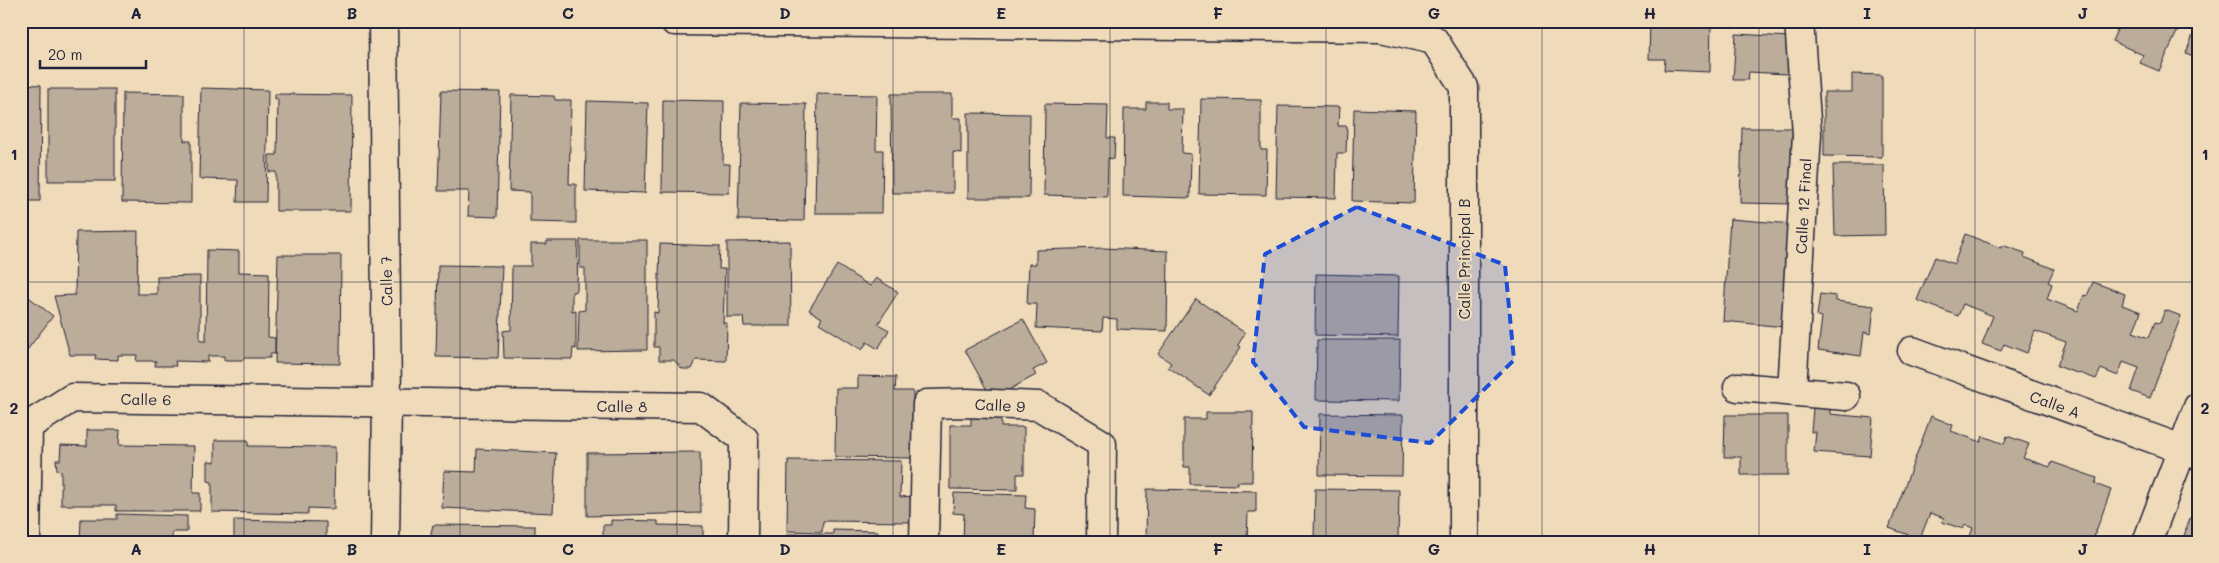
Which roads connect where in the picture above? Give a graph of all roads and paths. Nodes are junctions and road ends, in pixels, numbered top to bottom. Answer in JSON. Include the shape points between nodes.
{"nodes":[{"id":1,"x":382,"y":21,"type":"edge"},
{"id":2,"x":674,"y":21,"type":"edge"},
{"id":3,"x":1799,"y":21,"type":"edge"},
{"id":4,"x":1382,"y":25,"type":"edge"},
{"id":5,"x":1912,"y":351,"type":"dead end"},
{"id":6,"x":1738,"y":386,"type":"dead end"},
{"id":7,"x":1792,"y":391,"type":"junction"},
{"id":8,"x":1846,"y":396,"type":"dead end"},
{"id":9,"x":387,"y":401,"type":"junction"},
{"id":10,"x":2198,"y":407,"type":"edge"},
{"id":11,"x":2190,"y":452,"type":"edge"},
{"id":12,"x":26,"y":542,"type":"edge"},
{"id":13,"x":385,"y":542,"type":"edge"},
{"id":14,"x":743,"y":542,"type":"edge"},
{"id":15,"x":924,"y":542,"type":"edge"},
{"id":16,"x":1101,"y":542,"type":"edge"},
{"id":17,"x":1464,"y":542,"type":"edge"},
{"id":18,"x":2147,"y":542,"type":"edge"}],
"edges":[{"from":1,"to":9,"type":"street","name":"Calle 7"},
{"from":2,"to":4,"type":"street","name":"Calle Principal B"},
{"from":3,"to":7,"type":"street","name":"Calle 12 Final","via":[[1807,134]]},
{"from":4,"to":17,"type":"street","name":"Calle Principal B","via":[[1434,40],[1464,87]]},
{"from":5,"to":11,"type":"street","name":"Calle A"},
{"from":6,"to":7,"type":"street"},
{"from":7,"to":8,"type":"street"},
{"from":9,"to":12,"type":"street","name":"Calle 6","via":[[72,398],[28,426]]},
{"from":9,"to":13,"type":"street","name":"Calle 7"},
{"from":9,"to":14,"type":"street","name":"Calle 8","via":[[701,407],[744,439]]},
{"from":10,"to":11,"type":"street"},
{"from":11,"to":18,"type":"street"},
{"from":15,"to":16,"type":"street","name":"Calle 9","via":[[927,404],[968,403],[1039,406],[1102,444]]}]}
